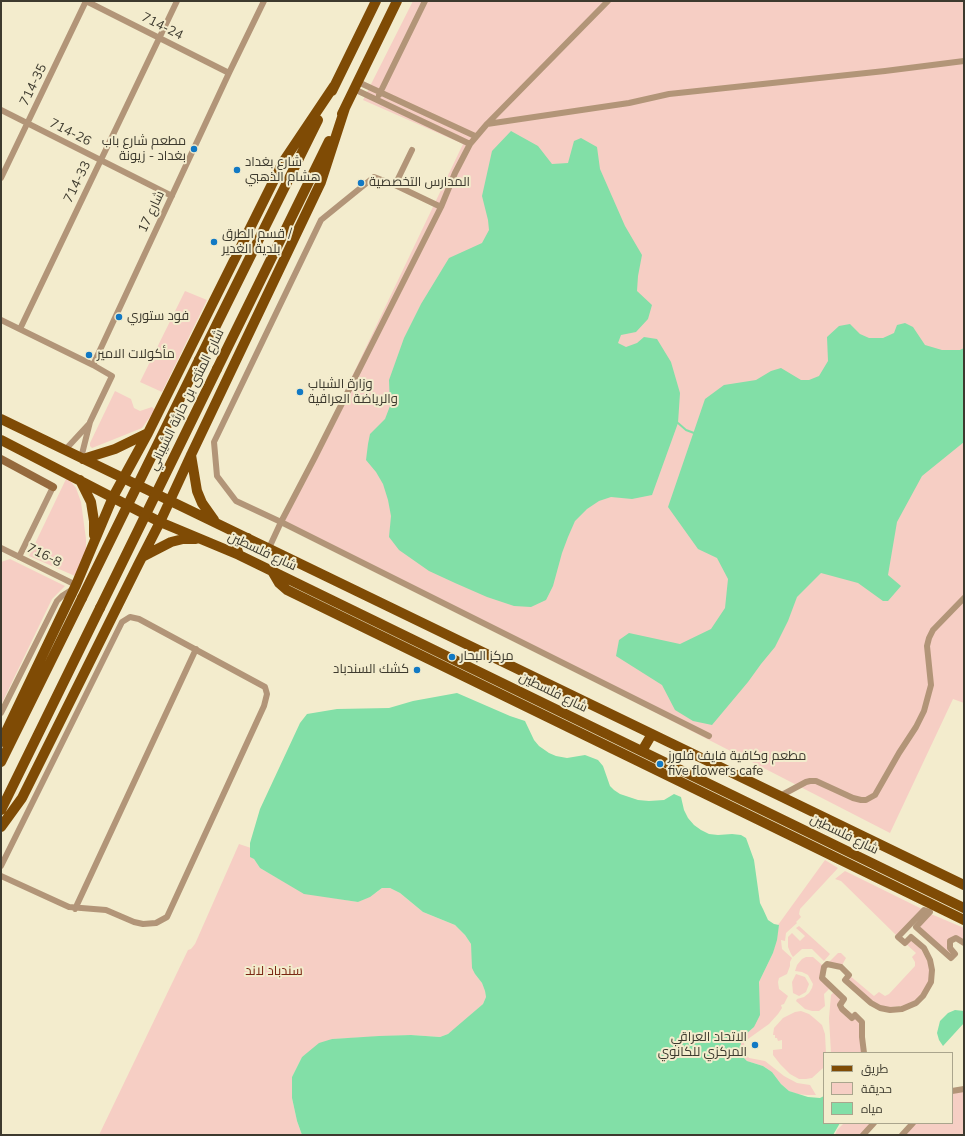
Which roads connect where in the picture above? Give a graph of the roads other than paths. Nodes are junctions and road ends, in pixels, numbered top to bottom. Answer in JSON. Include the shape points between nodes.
{"nodes":[{"id":1,"x":86,"y":1,"type":"edge"},
{"id":2,"x":177,"y":1,"type":"edge"},
{"id":3,"x":264,"y":1,"type":"edge"},
{"id":4,"x":376,"y":1,"type":"edge"},
{"id":5,"x":397,"y":1,"type":"edge"},
{"id":6,"x":425,"y":1,"type":"edge"},
{"id":7,"x":608,"y":1,"type":"edge"},
{"id":8,"x":160,"y":38,"type":"junction"},
{"id":9,"x":964,"y":60,"type":"edge"},
{"id":10,"x":229,"y":73,"type":"junction"},
{"id":11,"x":356,"y":85,"type":"junction"},
{"id":12,"x":334,"y":86,"type":"junction"},
{"id":13,"x":380,"y":92,"type":"junction"},
{"id":14,"x":377,"y":100,"type":"junction"},
{"id":15,"x":345,"y":108,"type":"junction"},
{"id":16,"x":1,"y":110,"type":"edge"},
{"id":17,"x":27,"y":124,"type":"junction"},
{"id":18,"x":487,"y":124,"type":"junction"},
{"id":19,"x":475,"y":136,"type":"junction"},
{"id":20,"x":470,"y":144,"type":"junction"},
{"id":21,"x":412,"y":150,"type":"dead end"},
{"id":22,"x":101,"y":160,"type":"junction"},
{"id":23,"x":1,"y":178,"type":"edge"},
{"id":24,"x":395,"y":185,"type":"junction"},
{"id":25,"x":172,"y":196,"type":"junction"},
{"id":26,"x":441,"y":207,"type":"junction"},
{"id":27,"x":1,"y":320,"type":"edge"},
{"id":28,"x":20,"y":329,"type":"junction"},
{"id":29,"x":93,"y":365,"type":"junction"},
{"id":30,"x":1,"y":419,"type":"edge"},
{"id":31,"x":90,"y":422,"type":"junction"},
{"id":32,"x":148,"y":434,"type":"junction"},
{"id":33,"x":1,"y":440,"type":"edge"},
{"id":34,"x":65,"y":450,"type":"junction"},
{"id":35,"x":191,"y":455,"type":"junction"},
{"id":36,"x":82,"y":458,"type":"junction"},
{"id":37,"x":1,"y":460,"type":"edge"},
{"id":38,"x":123,"y":478,"type":"junction"},
{"id":39,"x":80,"y":480,"type":"junction"},
{"id":40,"x":53,"y":487,"type":"joint"},
{"id":41,"x":114,"y":497,"type":"junction"},
{"id":42,"x":170,"y":501,"type":"junction"},
{"id":43,"x":160,"y":522,"type":"junction"},
{"id":44,"x":281,"y":522,"type":"junction"},
{"id":45,"x":216,"y":523,"type":"junction"},
{"id":46,"x":248,"y":538,"type":"junction"},
{"id":47,"x":206,"y":540,"type":"junction"},
{"id":48,"x":94,"y":541,"type":"junction"},
{"id":49,"x":1,"y":548,"type":"edge"},
{"id":50,"x":269,"y":548,"type":"junction"},
{"id":51,"x":239,"y":555,"type":"junction"},
{"id":52,"x":142,"y":556,"type":"junction"},
{"id":53,"x":19,"y":557,"type":"junction"},
{"id":54,"x":272,"y":571,"type":"junction"},
{"id":55,"x":76,"y":587,"type":"junction"},
{"id":56,"x":964,"y":598,"type":"edge"},
{"id":57,"x":196,"y":649,"type":"junction"},
{"id":58,"x":446,"y":655,"type":"junction"},
{"id":59,"x":424,"y":657,"type":"junction"},
{"id":60,"x":1,"y":713,"type":"edge"},
{"id":61,"x":652,"y":734,"type":"junction"},
{"id":62,"x":709,"y":736,"type":"dead end"},
{"id":63,"x":1,"y":742,"type":"edge"},
{"id":64,"x":642,"y":751,"type":"junction"},
{"id":65,"x":1,"y":762,"type":"edge"},
{"id":66,"x":780,"y":796,"type":"junction"},
{"id":67,"x":1,"y":810,"type":"edge"},
{"id":68,"x":1,"y":827,"type":"edge"},
{"id":69,"x":1,"y":866,"type":"edge"},
{"id":70,"x":1,"y":876,"type":"edge"},
{"id":71,"x":964,"y":884,"type":"edge"},
{"id":72,"x":964,"y":908,"type":"edge"},
{"id":73,"x":75,"y":909,"type":"junction"},
{"id":74,"x":964,"y":920,"type":"edge"},
{"id":75,"x":964,"y":943,"type":"edge"},
{"id":76,"x":864,"y":1052,"type":"edge"},
{"id":77,"x":964,"y":1089,"type":"edge"},
{"id":78,"x":953,"y":1091,"type":"edge"},
{"id":79,"x":873,"y":1124,"type":"edge"},
{"id":80,"x":912,"y":1124,"type":"edge"},
{"id":81,"x":863,"y":1135,"type":"edge"},
{"id":82,"x":902,"y":1135,"type":"edge"}],
"edges":[{"from":1,"to":8,"type":"street","name":"714-24"},
{"from":1,"to":17,"type":"street","name":"714-35"},
{"from":2,"to":8,"type":"street","name":"714-33"},
{"from":3,"to":10,"type":"street","name":"شارع 17"},
{"from":4,"to":12,"type":"main road","name":"شارع المثنى بن حارثة الشيباني"},
{"from":5,"to":11,"type":"main road","name":"شارع المثنى بن حارثة الشيباني"},
{"from":6,"to":13,"type":"street"},
{"from":7,"to":18,"type":"street"},
{"from":8,"to":10,"type":"street","name":"714-24"},
{"from":8,"to":22,"type":"street","name":"714-33"},
{"from":9,"to":18,"type":"street","via":[[668,94],[629,103]]},
{"from":10,"to":25,"type":"street","name":"شارع 17"},
{"from":11,"to":13,"type":"street"},
{"from":11,"to":14,"type":"street"},
{"from":11,"to":15,"type":"main road","name":"شارع المثنى بن حارثة الشيباني"},
{"from":12,"to":32,"type":"main road","via":[[283,162]]},
{"from":12,"to":65,"type":"main road","name":"شارع المثنى بن حارثة الشيباني","bridge":true},
{"from":13,"to":14,"type":"street"},
{"from":13,"to":19,"type":"street"},
{"from":14,"to":20,"type":"street"},
{"from":15,"to":35,"type":"main road","via":[[321,182]]},
{"from":15,"to":67,"type":"main road","name":"شارع المثنى بن حارثة الشيباني","bridge":true},
{"from":16,"to":17,"type":"street","name":"714-26"},
{"from":17,"to":22,"type":"street","name":"714-26"},
{"from":17,"to":23,"type":"street","name":"714-35"},
{"from":18,"to":19,"type":"street"},
{"from":19,"to":20,"type":"street"},
{"from":20,"to":26,"type":"street"},
{"from":21,"to":24,"type":"street"},
{"from":22,"to":25,"type":"street","name":"714-26"},
{"from":22,"to":28,"type":"street","name":"714-33"},
{"from":24,"to":26,"type":"street"},
{"from":24,"to":44,"type":"street","via":[[374,177],[321,220],[214,442],[217,476],[236,501]]},
{"from":25,"to":29,"type":"street","name":"شارع 17"},
{"from":26,"to":44,"type":"street"},
{"from":27,"to":28,"type":"street"},
{"from":28,"to":29,"type":"street"},
{"from":29,"to":31,"type":"street","via":[[112,376]]},
{"from":30,"to":34,"type":"main road","name":"شارع فلسطين"},
{"from":31,"to":34,"type":"street"},
{"from":31,"to":36,"type":"street"},
{"from":32,"to":36,"type":"main road","via":[[115,449]]},
{"from":32,"to":38,"type":"main road"},
{"from":33,"to":39,"type":"main road","name":"شارع فلسطين"},
{"from":34,"to":36,"type":"main road","name":"شارع فلسطين"},
{"from":35,"to":42,"type":"main road"},
{"from":35,"to":45,"type":"main road","via":[[197,491]]},
{"from":36,"to":38,"type":"main road","name":"شارع فلسطين"},
{"from":37,"to":40,"type":"street"},
{"from":38,"to":41,"type":"main road"},
{"from":38,"to":42,"type":"main road","name":"شارع فلسطين"},
{"from":39,"to":41,"type":"main road","name":"شارع فلسطين"},
{"from":39,"to":48,"type":"main road","via":[[91,502]]},
{"from":40,"to":53,"type":"street"},
{"from":41,"to":43,"type":"main road","name":"شارع فلسطين"},
{"from":41,"to":48,"type":"main road"},
{"from":42,"to":43,"type":"main road"},
{"from":42,"to":45,"type":"main road","name":"شارع فلسطين"},
{"from":43,"to":47,"type":"main road","name":"شارع فلسطين"},
{"from":43,"to":52,"type":"main road"},
{"from":44,"to":50,"type":"street"},
{"from":44,"to":62,"type":"street"},
{"from":45,"to":46,"type":"main road","name":"شارع فلسطين"},
{"from":46,"to":50,"type":"main road","name":"شارع فلسطين"},
{"from":46,"to":51,"type":"main road","via":[[238,543]]},
{"from":47,"to":51,"type":"main road","name":"شارع فلسطين"},
{"from":47,"to":52,"type":"main road","via":[[183,539]]},
{"from":48,"to":55,"type":"main road"},
{"from":49,"to":53,"type":"street","name":"716-8"},
{"from":50,"to":61,"type":"main road","name":"شارع فلسطين"},
{"from":51,"to":54,"type":"main road","name":"شارع فلسطين"},
{"from":52,"to":68,"type":"main road","via":[[22,798]]},
{"from":53,"to":55,"type":"street","name":"716-8"},
{"from":54,"to":58,"type":"main road","name":"شارع فلسطين"},
{"from":54,"to":59,"type":"main road","via":[[278,583],[287,590]]},
{"from":55,"to":60,"type":"street","via":[[57,602]]},
{"from":55,"to":63,"type":"main road"},
{"from":56,"to":66,"type":"street","via":[[929,638],[927,646],[931,685],[924,711],[875,795],[861,800],[816,781],[810,781]]},
{"from":57,"to":69,"type":"street","via":[[139,619],[130,617],[122,622]]},
{"from":57,"to":73,"type":"street"},
{"from":57,"to":73,"type":"street","via":[[266,687],[267,694],[264,706],[167,917],[156,923],[143,924],[106,910]]},
{"from":58,"to":59,"type":"main road"},
{"from":58,"to":64,"type":"main road","name":"شارع فلسطين"},
{"from":59,"to":74,"type":"main road"},
{"from":61,"to":64,"type":"main road"},
{"from":61,"to":66,"type":"main road","name":"شارع فلسطين"},
{"from":64,"to":72,"type":"main road","name":"شارع فلسطين"},
{"from":66,"to":71,"type":"main road","name":"شارع فلسطين"},
{"from":70,"to":73,"type":"street"},
{"from":75,"to":76,"type":"street","via":[[956,938],[950,941],[950,948],[955,954],[951,958],[916,927],[930,912],[924,910],[898,937],[905,943],[911,937],[924,948],[932,970],[931,982],[923,996],[916,1003],[902,1009],[880,1008],[845,980],[849,975],[841,967],[827,964],[822,978],[844,999],[840,1005],[842,1009],[852,1018],[855,1015],[862,1022]]},
{"from":77,"to":78,"type":"street"},
{"from":79,"to":81,"type":"street"},
{"from":80,"to":82,"type":"street"}]}
